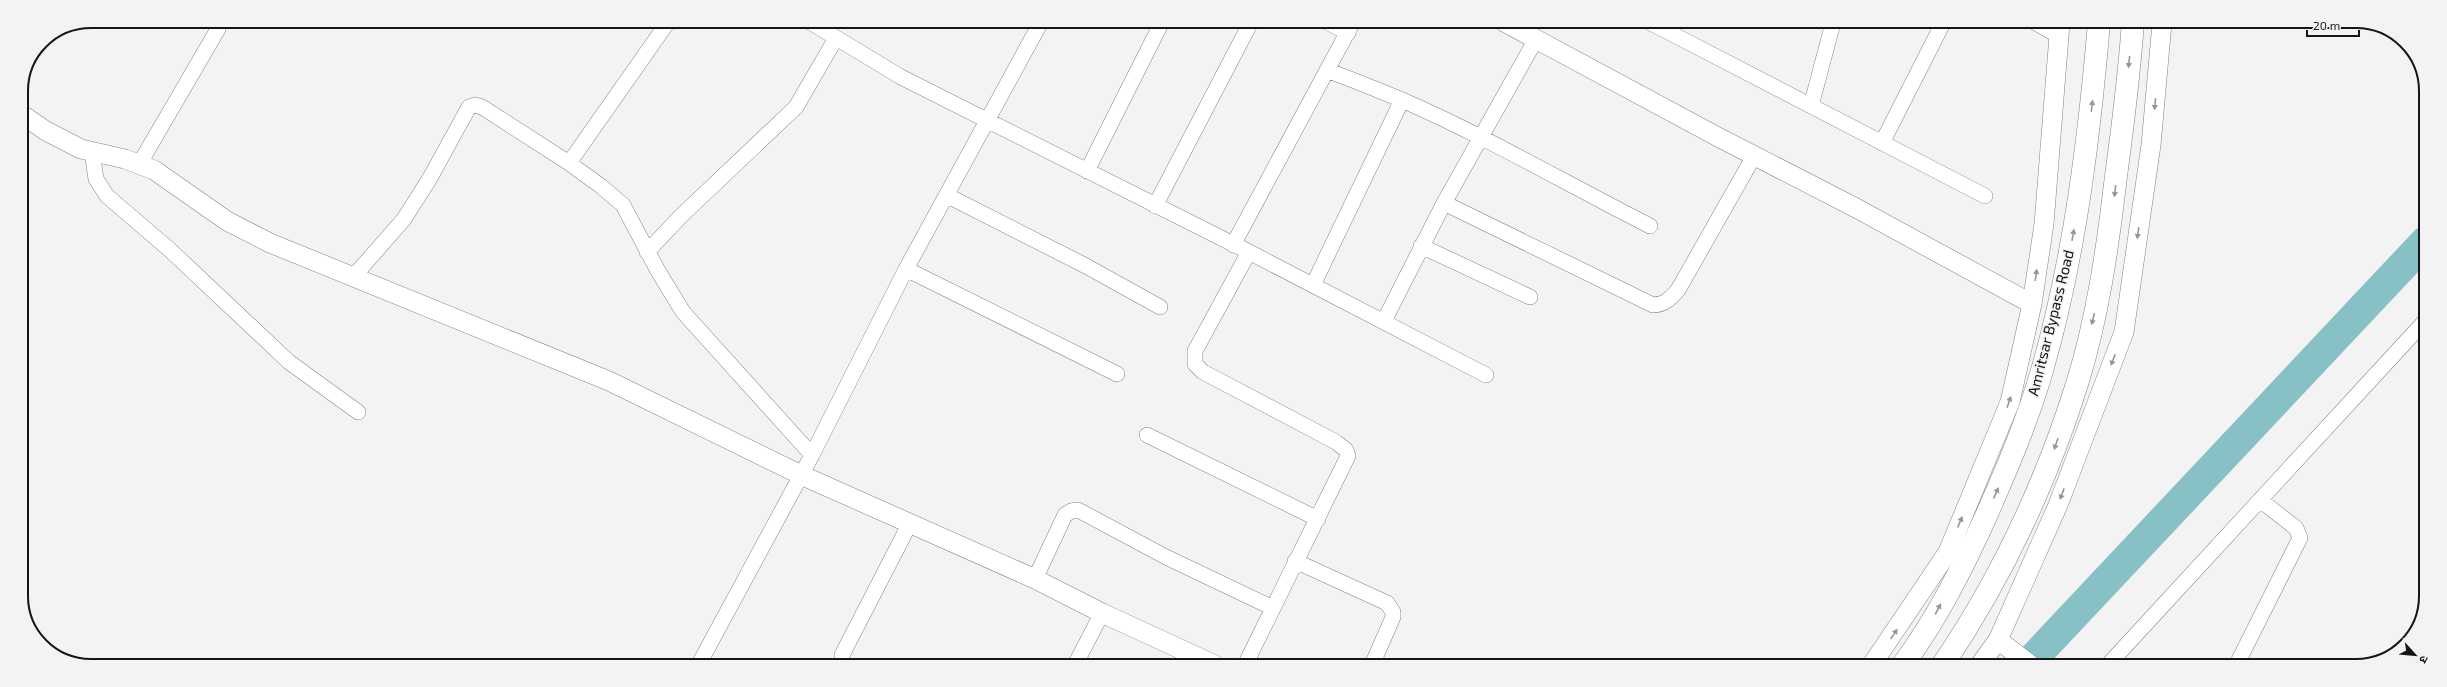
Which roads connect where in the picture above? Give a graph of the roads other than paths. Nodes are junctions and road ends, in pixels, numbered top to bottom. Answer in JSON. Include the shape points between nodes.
{"nodes":[{"id":1,"x":217,"y":28,"type":"edge"},
{"id":2,"x":664,"y":28,"type":"edge"},
{"id":3,"x":820,"y":28,"type":"edge"},
{"id":4,"x":1038,"y":28,"type":"edge"},
{"id":5,"x":1159,"y":28,"type":"edge"},
{"id":6,"x":1249,"y":28,"type":"edge"},
{"id":7,"x":1351,"y":28,"type":"edge"},
{"id":8,"x":1515,"y":28,"type":"edge"},
{"id":9,"x":1661,"y":28,"type":"edge"},
{"id":10,"x":1832,"y":28,"type":"edge"},
{"id":11,"x":1940,"y":28,"type":"edge"},
{"id":12,"x":2099,"y":28,"type":"edge"},
{"id":13,"x":2132,"y":28,"type":"edge"},
{"id":14,"x":2162,"y":28,"type":"edge"},
{"id":15,"x":2060,"y":29,"type":"edge"},
{"id":16,"x":836,"y":38,"type":"junction"},
{"id":17,"x":1536,"y":39,"type":"junction"},
{"id":18,"x":1329,"y":71,"type":"junction"},
{"id":19,"x":1402,"y":100,"type":"junction"},
{"id":20,"x":1811,"y":106,"type":"junction"},
{"id":21,"x":28,"y":118,"type":"edge"},
{"id":22,"x":988,"y":120,"type":"junction"},
{"id":23,"x":1481,"y":138,"type":"junction"},
{"id":24,"x":1882,"y":143,"type":"junction"},
{"id":25,"x":92,"y":152,"type":"junction"},
{"id":26,"x":1754,"y":156,"type":"junction"},
{"id":27,"x":140,"y":163,"type":"junction"},
{"id":28,"x":569,"y":163,"type":"junction"},
{"id":29,"x":1087,"y":171,"type":"junction"},
{"id":30,"x":948,"y":196,"type":"junction"},
{"id":31,"x":1985,"y":196,"type":"dead end"},
{"id":32,"x":1444,"y":203,"type":"junction"},
{"id":33,"x":1155,"y":206,"type":"junction"},
{"id":34,"x":1650,"y":226,"type":"dead end"},
{"id":35,"x":1233,"y":245,"type":"junction"},
{"id":36,"x":1422,"y":246,"type":"junction"},
{"id":37,"x":647,"y":252,"type":"junction"},
{"id":38,"x":1249,"y":252,"type":"junction"},
{"id":39,"x":906,"y":269,"type":"junction"},
{"id":40,"x":354,"y":276,"type":"junction"},
{"id":41,"x":1314,"y":285,"type":"junction"},
{"id":42,"x":1530,"y":297,"type":"dead end"},
{"id":43,"x":2032,"y":304,"type":"junction"},
{"id":44,"x":1160,"y":307,"type":"dead end"},
{"id":45,"x":1384,"y":321,"type":"junction"},
{"id":46,"x":2419,"y":328,"type":"edge"},
{"id":47,"x":1117,"y":374,"type":"dead end"},
{"id":48,"x":1486,"y":375,"type":"dead end"},
{"id":49,"x":358,"y":412,"type":"dead end"},
{"id":50,"x":1147,"y":435,"type":"dead end"},
{"id":51,"x":812,"y":455,"type":"junction"},
{"id":52,"x":801,"y":475,"type":"junction"},
{"id":53,"x":2260,"y":500,"type":"junction"},
{"id":54,"x":1318,"y":519,"type":"junction"},
{"id":55,"x":909,"y":525,"type":"junction"},
{"id":56,"x":1295,"y":561,"type":"junction"},
{"id":57,"x":1035,"y":579,"type":"junction"},
{"id":58,"x":1273,"y":608,"type":"junction"},
{"id":59,"x":1102,"y":613,"type":"junction"},
{"id":60,"x":2003,"y":643,"type":"junction"},
{"id":61,"x":842,"y":655,"type":"dead end"},
{"id":62,"x":703,"y":659,"type":"edge"},
{"id":63,"x":1078,"y":659,"type":"edge"},
{"id":64,"x":1202,"y":659,"type":"edge"},
{"id":65,"x":1248,"y":659,"type":"edge"},
{"id":66,"x":1375,"y":659,"type":"edge"},
{"id":67,"x":1876,"y":659,"type":"edge"},
{"id":68,"x":1907,"y":659,"type":"edge"},
{"id":69,"x":1947,"y":659,"type":"edge"},
{"id":70,"x":1986,"y":659,"type":"edge"},
{"id":71,"x":2023,"y":659,"type":"edge"},
{"id":72,"x":2113,"y":659,"type":"edge"},
{"id":73,"x":2240,"y":659,"type":"edge"}],
"edges":[{"from":1,"to":27,"type":"street"},
{"from":2,"to":28,"type":"street"},
{"from":3,"to":16,"type":"street"},
{"from":4,"to":22,"type":"street"},
{"from":5,"to":29,"type":"street"},
{"from":6,"to":33,"type":"street"},
{"from":7,"to":18,"type":"street"},
{"from":8,"to":17,"type":"street"},
{"from":9,"to":20,"type":"street"},
{"from":10,"to":20,"type":"street"},
{"from":11,"to":24,"type":"street"},
{"from":68,"to":12,"type":"highway","name":"Amritsar Bypass Road","one_way":true,"via":[[1924,637],[1971,549],[2012,457],[2043,367],[2065,276],[2082,186]]},
{"from":13,"to":69,"type":"highway","one_way":true,"via":[[2110,228],[2078,382],[2054,451],[2012,549],[1966,631]]},
{"from":14,"to":60,"type":"street","one_way":true,"via":[[2151,145],[2124,332]]},
{"from":43,"to":15,"type":"street","one_way":true,"via":[[2044,224]]},
{"from":16,"to":22,"type":"street","via":[[901,77]]},
{"from":16,"to":37,"type":"street","via":[[796,107],[681,216]]},
{"from":17,"to":23,"type":"street"},
{"from":17,"to":26,"type":"street"},
{"from":18,"to":19,"type":"street"},
{"from":18,"to":35,"type":"street"},
{"from":19,"to":23,"type":"street"},
{"from":19,"to":41,"type":"street"},
{"from":20,"to":24,"type":"street"},
{"from":21,"to":25,"type":"street","via":[[62,140]]},
{"from":22,"to":29,"type":"street"},
{"from":22,"to":30,"type":"street"},
{"from":23,"to":32,"type":"street"},
{"from":23,"to":34,"type":"street"},
{"from":24,"to":31,"type":"street"},
{"from":25,"to":27,"type":"street"},
{"from":25,"to":49,"type":"street","via":[[96,179],[107,196],[170,250],[289,362]]},
{"from":26,"to":32,"type":"street","via":[[1678,290],[1668,301],[1658,305],[1652,305]]},
{"from":26,"to":43,"type":"street","via":[[1856,208]]},
{"from":27,"to":40,"type":"street","via":[[248,233]]},
{"from":28,"to":37,"type":"street","via":[[602,186],[623,205]]},
{"from":28,"to":40,"type":"street","via":[[482,108],[475,105],[469,107],[404,219]]},
{"from":29,"to":33,"type":"street"},
{"from":30,"to":39,"type":"street"},
{"from":30,"to":44,"type":"street"},
{"from":32,"to":36,"type":"street"},
{"from":33,"to":35,"type":"street"},
{"from":35,"to":38,"type":"street"},
{"from":36,"to":42,"type":"street"},
{"from":36,"to":45,"type":"street"},
{"from":37,"to":51,"type":"street","via":[[683,312]]},
{"from":38,"to":41,"type":"street"},
{"from":38,"to":54,"type":"street","via":[[1195,351],[1195,364],[1203,372],[1336,442],[1346,450],[1346,463]]},
{"from":39,"to":47,"type":"street"},
{"from":39,"to":51,"type":"street"},
{"from":40,"to":52,"type":"street","via":[[609,381]]},
{"from":41,"to":45,"type":"street"},
{"from":67,"to":43,"type":"street","one_way":true,"via":[[1948,552],[2010,402]]},
{"from":45,"to":48,"type":"street"},
{"from":46,"to":53,"type":"street"},
{"from":50,"to":54,"type":"street"},
{"from":51,"to":52,"type":"street"},
{"from":52,"to":55,"type":"street"},
{"from":52,"to":62,"type":"street"},
{"from":53,"to":72,"type":"street"},
{"from":53,"to":73,"type":"street","via":[[2296,528],[2300,538]]},
{"from":54,"to":56,"type":"street"},
{"from":55,"to":57,"type":"street"},
{"from":55,"to":61,"type":"street"},
{"from":56,"to":58,"type":"street"},
{"from":56,"to":66,"type":"street","via":[[1390,607],[1394,617]]},
{"from":57,"to":58,"type":"street","via":[[1065,515],[1078,510],[1166,557]]},
{"from":57,"to":59,"type":"street"},
{"from":58,"to":65,"type":"street"},
{"from":59,"to":63,"type":"street"},
{"from":59,"to":64,"type":"street"},
{"from":60,"to":70,"type":"street"},
{"from":60,"to":71,"type":"street"}]}
